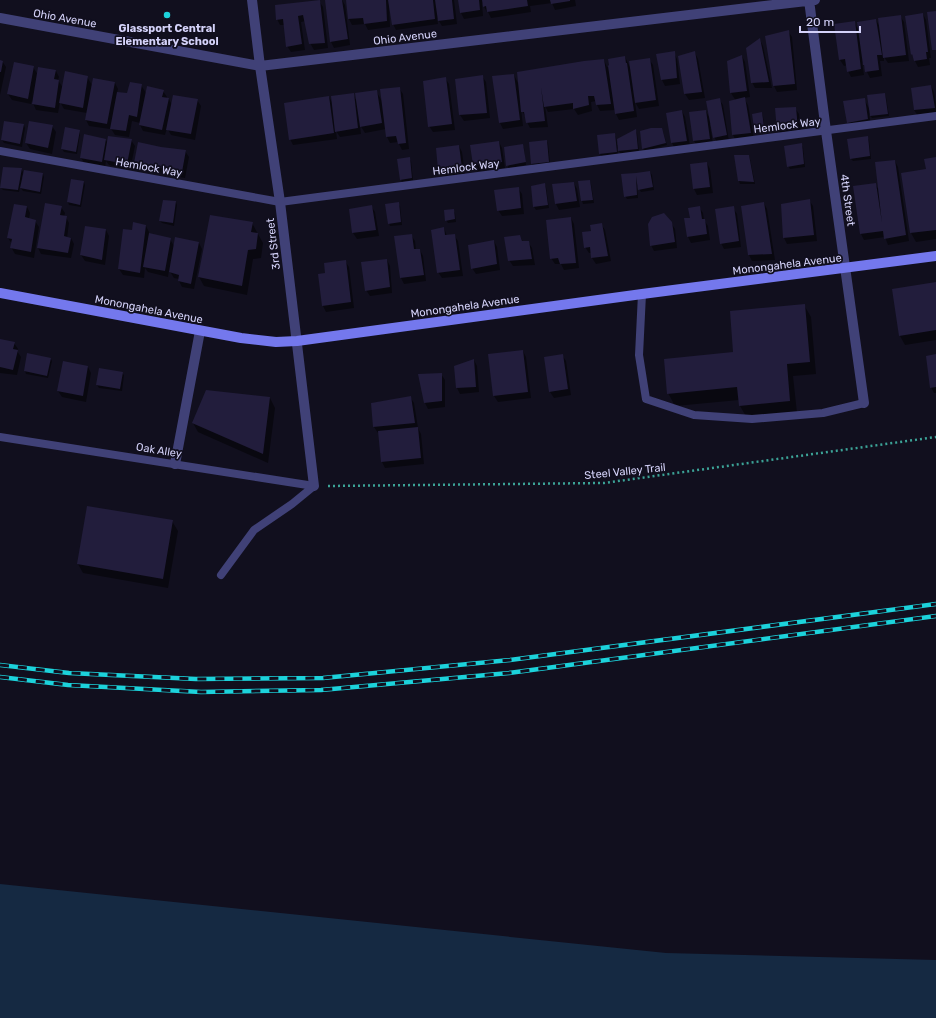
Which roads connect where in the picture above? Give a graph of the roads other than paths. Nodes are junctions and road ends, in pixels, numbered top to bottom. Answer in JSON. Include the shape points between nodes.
{"nodes":[{"id":1,"x":252,"y":0,"type":"edge"},
{"id":2,"x":811,"y":0,"type":"edge"},
{"id":3,"x":0,"y":18,"type":"edge"},
{"id":4,"x":260,"y":66,"type":"junction"},
{"id":5,"x":936,"y":116,"type":"edge"},
{"id":6,"x":826,"y":131,"type":"junction"},
{"id":7,"x":0,"y":151,"type":"edge"},
{"id":8,"x":280,"y":202,"type":"junction"},
{"id":9,"x":936,"y":256,"type":"edge"},
{"id":10,"x":845,"y":268,"type":"junction"},
{"id":11,"x":0,"y":293,"type":"edge"},
{"id":12,"x":642,"y":294,"type":"junction"},
{"id":13,"x":200,"y":331,"type":"junction"},
{"id":14,"x":297,"y":341,"type":"junction"},
{"id":15,"x":864,"y":403,"type":"joint"},
{"id":16,"x":0,"y":437,"type":"edge"},
{"id":17,"x":175,"y":464,"type":"junction"},
{"id":18,"x":314,"y":486,"type":"junction"},
{"id":19,"x":221,"y":575,"type":"dead end"}],
"edges":[{"from":1,"to":4,"type":"street","name":"3rd Street"},
{"from":2,"to":4,"type":"street","name":"Ohio Avenue"},
{"from":2,"to":6,"type":"street","name":"4th Street"},
{"from":3,"to":4,"type":"street","name":"Ohio Avenue"},
{"from":4,"to":8,"type":"street","name":"3rd Street"},
{"from":5,"to":6,"type":"lane","name":"Hemlock Way"},
{"from":6,"to":8,"type":"lane","name":"Hemlock Way"},
{"from":6,"to":10,"type":"street","name":"4th Street"},
{"from":7,"to":8,"type":"lane","name":"Hemlock Way"},
{"from":8,"to":14,"type":"street","name":"3rd Street"},
{"from":9,"to":10,"type":"main road","name":"Monongahela Avenue"},
{"from":10,"to":12,"type":"main road","name":"Monongahela Avenue"},
{"from":10,"to":15,"type":"street","name":"4th Street"},
{"from":11,"to":13,"type":"main road","name":"Monongahela Avenue"},
{"from":12,"to":14,"type":"main road","name":"Monongahela Avenue"},
{"from":12,"to":15,"type":"lane","via":[[639,355],[646,399],[694,415],[752,419],[823,413]]},
{"from":13,"to":14,"type":"main road","name":"Monongahela Avenue","via":[[276,342]]},
{"from":13,"to":17,"type":"street"},
{"from":14,"to":18,"type":"street","name":"3rd Street"},
{"from":16,"to":17,"type":"lane","name":"Oak Alley"},
{"from":17,"to":18,"type":"lane","name":"Oak Alley"},
{"from":18,"to":19,"type":"lane","via":[[254,530]]}]}
